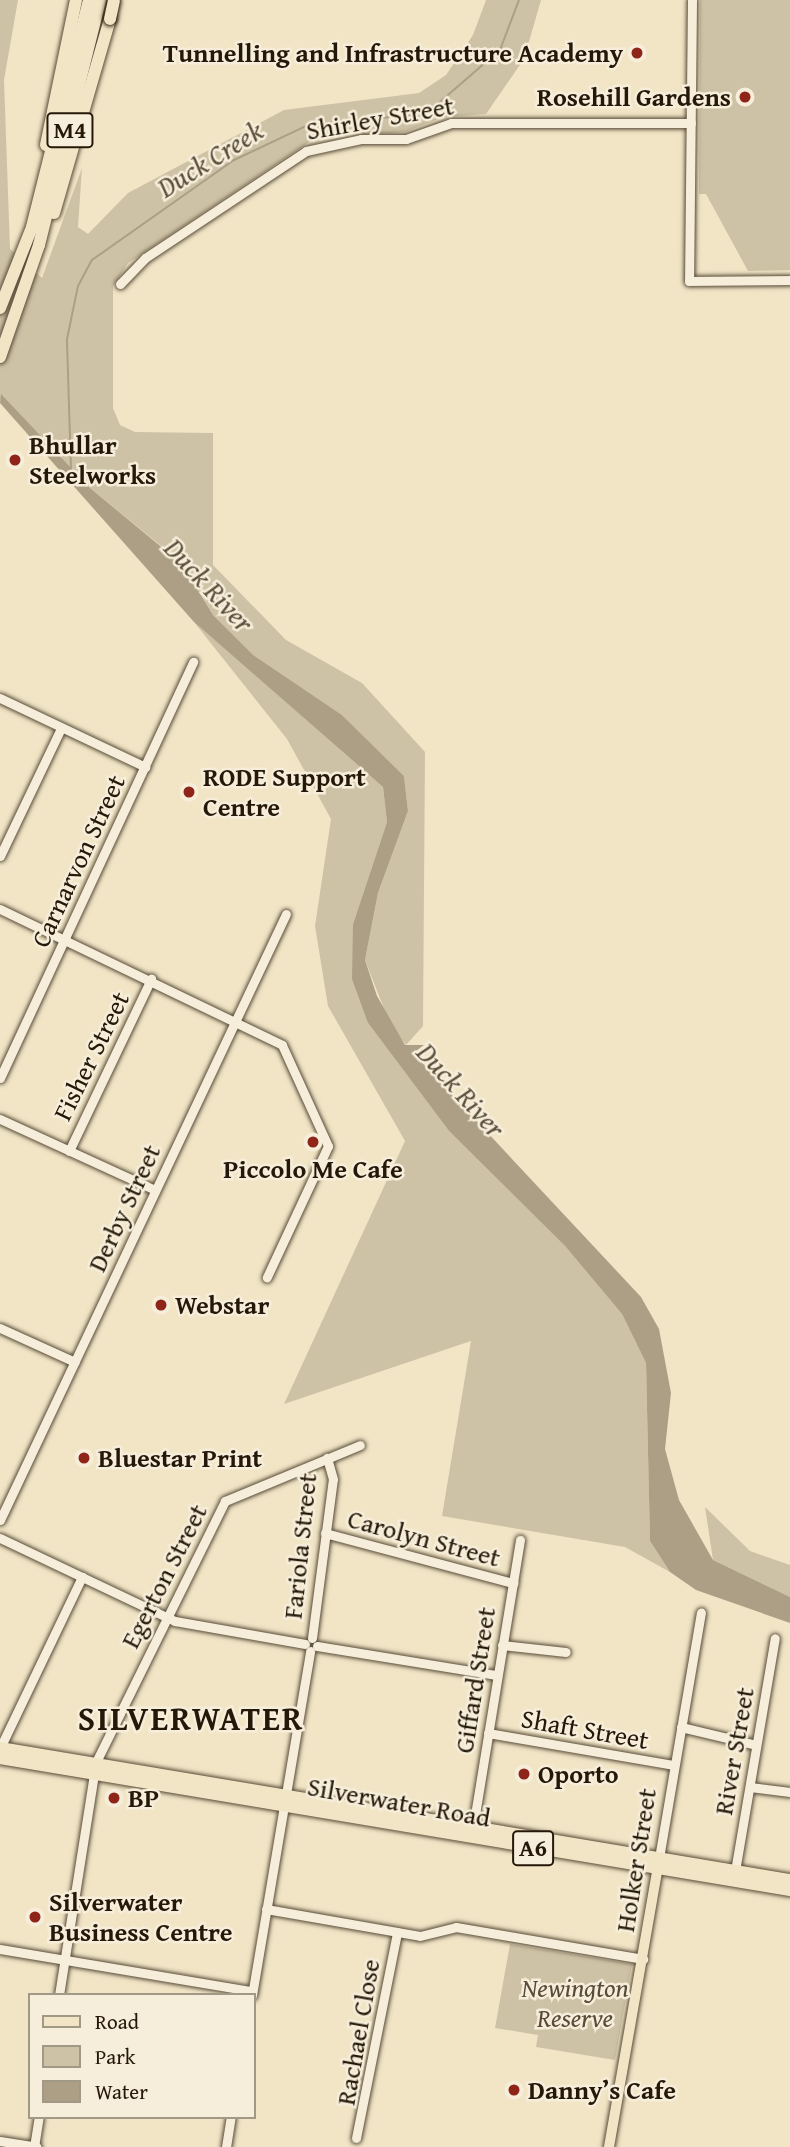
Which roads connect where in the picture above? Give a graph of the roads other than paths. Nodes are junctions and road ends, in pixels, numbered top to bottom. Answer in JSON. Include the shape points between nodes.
{"nodes":[{"id":1,"x":100,"y":0,"type":"edge"},
{"id":2,"x":114,"y":0,"type":"edge"},
{"id":3,"x":692,"y":0,"type":"edge"},
{"id":4,"x":89,"y":8,"type":"edge"},
{"id":5,"x":691,"y":124,"type":"junction"},
{"id":6,"x":790,"y":280,"type":"edge"},
{"id":7,"x":120,"y":284,"type":"dead end"},
{"id":8,"x":0,"y":308,"type":"edge"},
{"id":9,"x":0,"y":357,"type":"edge"},
{"id":10,"x":193,"y":662,"type":"dead end"},
{"id":11,"x":0,"y":698,"type":"edge"},
{"id":12,"x":61,"y":728,"type":"junction"},
{"id":13,"x":145,"y":767,"type":"junction"},
{"id":14,"x":0,"y":856,"type":"edge"},
{"id":15,"x":0,"y":909,"type":"edge"},
{"id":16,"x":286,"y":914,"type":"dead end"},
{"id":17,"x":66,"y":940,"type":"junction"},
{"id":18,"x":151,"y":979,"type":"junction"},
{"id":19,"x":236,"y":1019,"type":"junction"},
{"id":20,"x":0,"y":1078,"type":"edge"},
{"id":21,"x":0,"y":1119,"type":"edge"},
{"id":22,"x":69,"y":1151,"type":"junction"},
{"id":23,"x":155,"y":1191,"type":"junction"},
{"id":24,"x":267,"y":1277,"type":"dead end"},
{"id":25,"x":0,"y":1328,"type":"edge"},
{"id":26,"x":75,"y":1362,"type":"junction"},
{"id":27,"x":360,"y":1445,"type":"dead end"},
{"id":28,"x":327,"y":1458,"type":"junction"},
{"id":29,"x":0,"y":1520,"type":"edge"},
{"id":30,"x":0,"y":1532,"type":"edge"},
{"id":31,"x":325,"y":1533,"type":"junction"},
{"id":32,"x":0,"y":1538,"type":"edge"},
{"id":33,"x":520,"y":1540,"type":"dead end"},
{"id":34,"x":82,"y":1577,"type":"junction"},
{"id":35,"x":513,"y":1583,"type":"junction"},
{"id":36,"x":701,"y":1613,"type":"dead end"},
{"id":37,"x":166,"y":1616,"type":"junction"},
{"id":38,"x":775,"y":1638,"type":"dead end"},
{"id":39,"x":311,"y":1645,"type":"junction"},
{"id":40,"x":502,"y":1645,"type":"junction"},
{"id":41,"x":566,"y":1652,"type":"dead end"},
{"id":42,"x":497,"y":1675,"type":"junction"},
{"id":43,"x":681,"y":1727,"type":"junction"},
{"id":44,"x":488,"y":1734,"type":"junction"},
{"id":45,"x":757,"y":1745,"type":"junction"},
{"id":46,"x":0,"y":1748,"type":"edge"},
{"id":47,"x":0,"y":1758,"type":"edge"},
{"id":48,"x":674,"y":1765,"type":"junction"},
{"id":49,"x":94,"y":1769,"type":"junction"},
{"id":50,"x":750,"y":1787,"type":"junction"},
{"id":51,"x":790,"y":1792,"type":"edge"},
{"id":52,"x":284,"y":1800,"type":"junction"},
{"id":53,"x":472,"y":1827,"type":"junction"},
{"id":54,"x":659,"y":1863,"type":"junction"},
{"id":55,"x":735,"y":1871,"type":"junction"},
{"id":56,"x":790,"y":1880,"type":"edge"},
{"id":57,"x":790,"y":1890,"type":"edge"},
{"id":58,"x":266,"y":1909,"type":"junction"},
{"id":59,"x":397,"y":1932,"type":"junction"},
{"id":60,"x":0,"y":1949,"type":"edge"},
{"id":61,"x":643,"y":1959,"type":"junction"},
{"id":62,"x":65,"y":1960,"type":"junction"},
{"id":63,"x":60,"y":1993,"type":"edge"},
{"id":64,"x":252,"y":1993,"type":"edge"},
{"id":65,"x":617,"y":2115,"type":"junction"},
{"id":66,"x":39,"y":2119,"type":"edge"},
{"id":67,"x":231,"y":2119,"type":"edge"},
{"id":68,"x":356,"y":2138,"type":"dead end"},
{"id":69,"x":0,"y":2141,"type":"edge"},
{"id":70,"x":35,"y":2147,"type":"edge"},
{"id":71,"x":226,"y":2147,"type":"edge"},
{"id":72,"x":609,"y":2147,"type":"edge"},
{"id":73,"x":616,"y":2147,"type":"edge"}],
"edges":[{"from":1,"to":4,"type":"highway","number":"M4"},
{"from":2,"to":4,"type":"highway","number":"M4","bridge":true},
{"from":3,"to":5,"type":"street"},
{"from":4,"to":8,"type":"highway","number":"M4","via":[[29,225]]},
{"from":4,"to":9,"type":"highway","number":"M4","via":[[78,149]]},
{"from":5,"to":6,"type":"street","via":[[690,281]]},
{"from":5,"to":7,"type":"street","name":"Shirley Street","via":[[451,124],[415,137],[306,151],[145,258]]},
{"from":10,"to":13,"type":"street","name":"Carnarvon Street"},
{"from":11,"to":12,"type":"street"},
{"from":12,"to":13,"type":"street"},
{"from":12,"to":14,"type":"street"},
{"from":13,"to":17,"type":"street","name":"Carnarvon Street"},
{"from":15,"to":17,"type":"street"},
{"from":16,"to":19,"type":"street","name":"Derby Street"},
{"from":17,"to":18,"type":"street"},
{"from":17,"to":20,"type":"street","name":"Carnarvon Street"},
{"from":18,"to":19,"type":"street"},
{"from":18,"to":22,"type":"street","name":"Fisher Street"},
{"from":19,"to":23,"type":"street","name":"Derby Street"},
{"from":19,"to":24,"type":"street","via":[[282,1045],[328,1146]]},
{"from":21,"to":22,"type":"street"},
{"from":22,"to":23,"type":"street"},
{"from":23,"to":26,"type":"street","name":"Derby Street"},
{"from":25,"to":26,"type":"street"},
{"from":26,"to":29,"type":"street","name":"Derby Street"},
{"from":27,"to":28,"type":"street","name":"Egerton Street"},
{"from":28,"to":31,"type":"street","name":"Fariola Street","via":[[333,1479]]},
{"from":28,"to":37,"type":"street","name":"Egerton Street","via":[[225,1501]]},
{"from":30,"to":32,"type":"street"},
{"from":31,"to":35,"type":"street","name":"Carolyn Street"},
{"from":31,"to":39,"type":"street","name":"Fariola Street"},
{"from":32,"to":34,"type":"street"},
{"from":33,"to":35,"type":"street","name":"Giffard Street"},
{"from":34,"to":37,"type":"street"},
{"from":34,"to":46,"type":"street"},
{"from":35,"to":40,"type":"street","name":"Giffard Street"},
{"from":36,"to":43,"type":"street","name":"Holker Street"},
{"from":37,"to":39,"type":"street"},
{"from":37,"to":49,"type":"street","name":"Egerton Street"},
{"from":38,"to":45,"type":"street","name":"River Street"},
{"from":39,"to":42,"type":"street"},
{"from":39,"to":52,"type":"street","name":"Fariola Street"},
{"from":40,"to":41,"type":"street"},
{"from":40,"to":42,"type":"street","name":"Giffard Street"},
{"from":42,"to":44,"type":"street","name":"Giffard Street"},
{"from":43,"to":45,"type":"street","name":"Shaft Street"},
{"from":43,"to":48,"type":"street","name":"Holker Street"},
{"from":44,"to":48,"type":"street","name":"Shaft Street"},
{"from":44,"to":53,"type":"street","name":"Giffard Street"},
{"from":45,"to":50,"type":"street","name":"River Street"},
{"from":46,"to":49,"type":"highway","name":"Silverwater Road","number":"A6"},
{"from":47,"to":49,"type":"highway","name":"Silverwater Road","number":"A6"},
{"from":48,"to":54,"type":"street","name":"Holker Street"},
{"from":49,"to":52,"type":"highway","name":"Silverwater Road","number":"A6"},
{"from":49,"to":62,"type":"street","name":"Egerton Street"},
{"from":50,"to":51,"type":"street"},
{"from":50,"to":55,"type":"street","name":"River Street"},
{"from":52,"to":53,"type":"highway","name":"Silverwater Road","number":"A6"},
{"from":52,"to":54,"type":"highway","name":"Silverwater Road","number":"A6"},
{"from":52,"to":58,"type":"street","name":"Fariola Street"},
{"from":53,"to":54,"type":"highway","name":"Silverwater Road","number":"A6"},
{"from":54,"to":55,"type":"highway","name":"Silverwater Road","number":"A6"},
{"from":54,"to":57,"type":"highway","name":"Silverwater Road","number":"A6"},
{"from":54,"to":61,"type":"main road","name":"Holker Street"},
{"from":55,"to":56,"type":"highway","name":"Silverwater Road","number":"A6"},
{"from":58,"to":59,"type":"street"},
{"from":58,"to":64,"type":"street","name":"Fariola Street"},
{"from":59,"to":61,"type":"street","via":[[423,1936],[456,1927]]},
{"from":59,"to":68,"type":"street","name":"Rachael Close"},
{"from":60,"to":62,"type":"street"},
{"from":61,"to":65,"type":"main road","name":"Holker Street"},
{"from":62,"to":63,"type":"street","name":"Egerton Street"},
{"from":62,"to":64,"type":"street"},
{"from":65,"to":72,"type":"main road","name":"Holker Street"},
{"from":65,"to":73,"type":"main road","name":"Holker Street"},
{"from":66,"to":70,"type":"street"},
{"from":67,"to":71,"type":"street"},
{"from":69,"to":70,"type":"street"}]}
